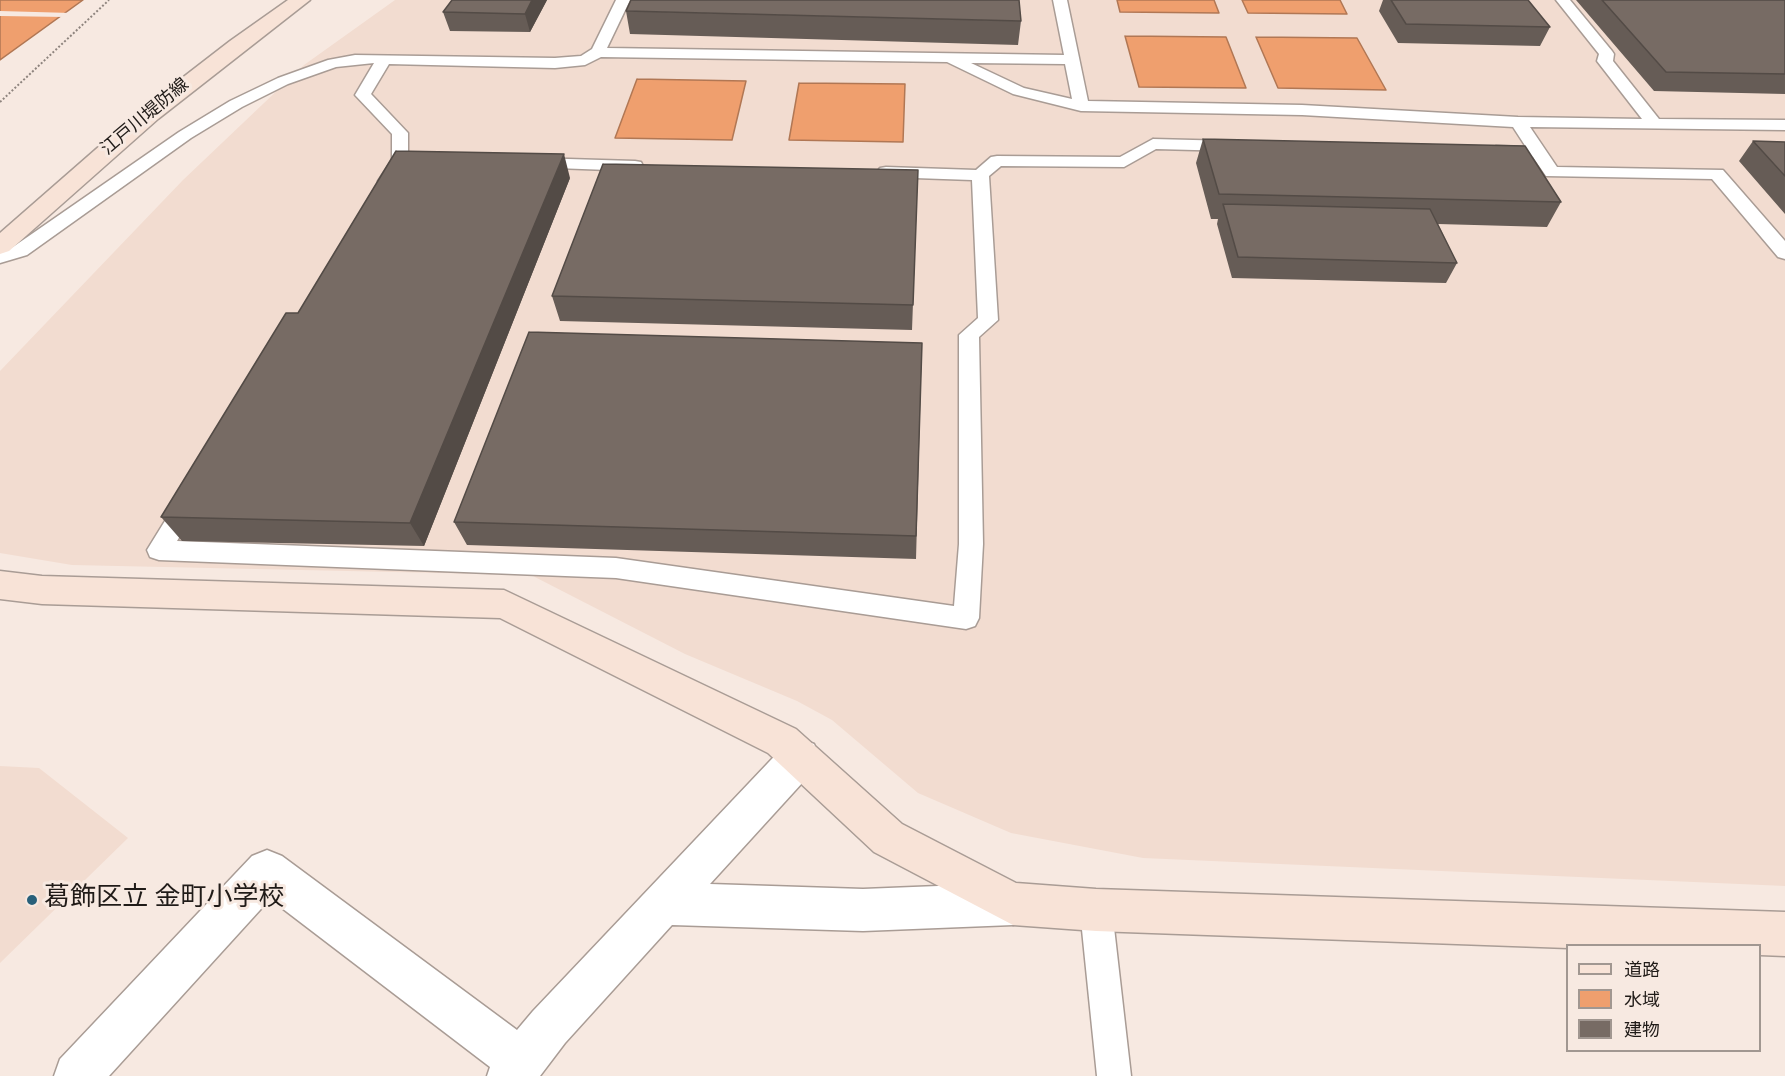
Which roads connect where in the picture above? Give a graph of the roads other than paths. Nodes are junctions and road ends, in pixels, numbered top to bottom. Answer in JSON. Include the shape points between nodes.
{"nodes":[{"id":1,"x":300,"y":0,"type":"edge"},
{"id":2,"x":623,"y":0,"type":"edge"},
{"id":3,"x":1060,"y":0,"type":"edge"},
{"id":4,"x":1563,"y":0,"type":"edge"},
{"id":5,"x":598,"y":52,"type":"junction"},
{"id":6,"x":948,"y":58,"type":"junction"},
{"id":7,"x":384,"y":59,"type":"junction"},
{"id":8,"x":1072,"y":60,"type":"junction"},
{"id":9,"x":1081,"y":106,"type":"junction"},
{"id":10,"x":1518,"y":122,"type":"junction"},
{"id":11,"x":1655,"y":124,"type":"junction"},
{"id":12,"x":1785,"y":125,"type":"edge"},
{"id":13,"x":1246,"y":146,"type":"edge"},
{"id":14,"x":1480,"y":151,"type":"edge"},
{"id":15,"x":1538,"y":152,"type":"junction"},
{"id":16,"x":519,"y":163,"type":"edge"},
{"id":17,"x":649,"y":166,"type":"edge"},
{"id":18,"x":873,"y":172,"type":"edge"},
{"id":19,"x":980,"y":175,"type":"junction"},
{"id":20,"x":376,"y":199,"type":"edge"},
{"id":21,"x":0,"y":246,"type":"edge"},
{"id":22,"x":1785,"y":253,"type":"edge"},
{"id":23,"x":0,"y":257,"type":"edge"},
{"id":24,"x":201,"y":482,"type":"edge"},
{"id":25,"x":0,"y":585,"type":"edge"},
{"id":26,"x":800,"y":757,"type":"junction"},
{"id":27,"x":664,"y":904,"type":"junction"},
{"id":28,"x":1013,"y":904,"type":"junction"},
{"id":29,"x":1096,"y":910,"type":"junction"},
{"id":30,"x":1785,"y":934,"type":"edge"},
{"id":31,"x":515,"y":1069,"type":"edge"},
{"id":32,"x":77,"y":1076,"type":"edge"},
{"id":33,"x":1114,"y":1076,"type":"edge"}],
"edges":[{"from":1,"to":21,"type":"street","name":"江戸川堤防線","via":[[150,114]]},
{"from":2,"to":5,"type":"lane"},
{"from":3,"to":8,"type":"lane"},
{"from":4,"to":11,"type":"lane","via":[[1607,54],[1605,60]]},
{"from":5,"to":6,"type":"lane"},
{"from":5,"to":7,"type":"lane","via":[[585,60],[555,63]]},
{"from":6,"to":8,"type":"lane"},
{"from":6,"to":9,"type":"lane","via":[[1019,91]]},
{"from":7,"to":20,"type":"lane","via":[[363,95],[399,133],[406,160]]},
{"from":7,"to":23,"type":"lane","via":[[333,63],[243,100],[184,135],[20,251]]},
{"from":8,"to":9,"type":"lane"},
{"from":9,"to":10,"type":"lane","via":[[1302,111]]},
{"from":10,"to":11,"type":"lane"},
{"from":10,"to":15,"type":"lane"},
{"from":11,"to":12,"type":"lane"},
{"from":13,"to":19,"type":"lane","via":[[1153,144],[1124,162],[997,161]]},
{"from":14,"to":15,"type":"lane"},
{"from":15,"to":22,"type":"lane","via":[[1552,172],[1718,174]]},
{"from":16,"to":17,"type":"lane"},
{"from":18,"to":19,"type":"lane"},
{"from":19,"to":24,"type":"lane","via":[[988,320],[969,335],[971,544],[966,618],[616,568],[159,550]]},
{"from":25,"to":26,"type":"street","via":[[42,590],[504,604],[782,741]]},
{"from":26,"to":27,"type":"street"},
{"from":26,"to":28,"type":"street","via":[[888,838]]},
{"from":27,"to":28,"type":"street","via":[[864,910]]},
{"from":27,"to":31,"type":"street"},
{"from":28,"to":29,"type":"street"},
{"from":29,"to":30,"type":"street"},
{"from":29,"to":33,"type":"lane"},
{"from":31,"to":32,"type":"street","via":[[267,871]]}]}
